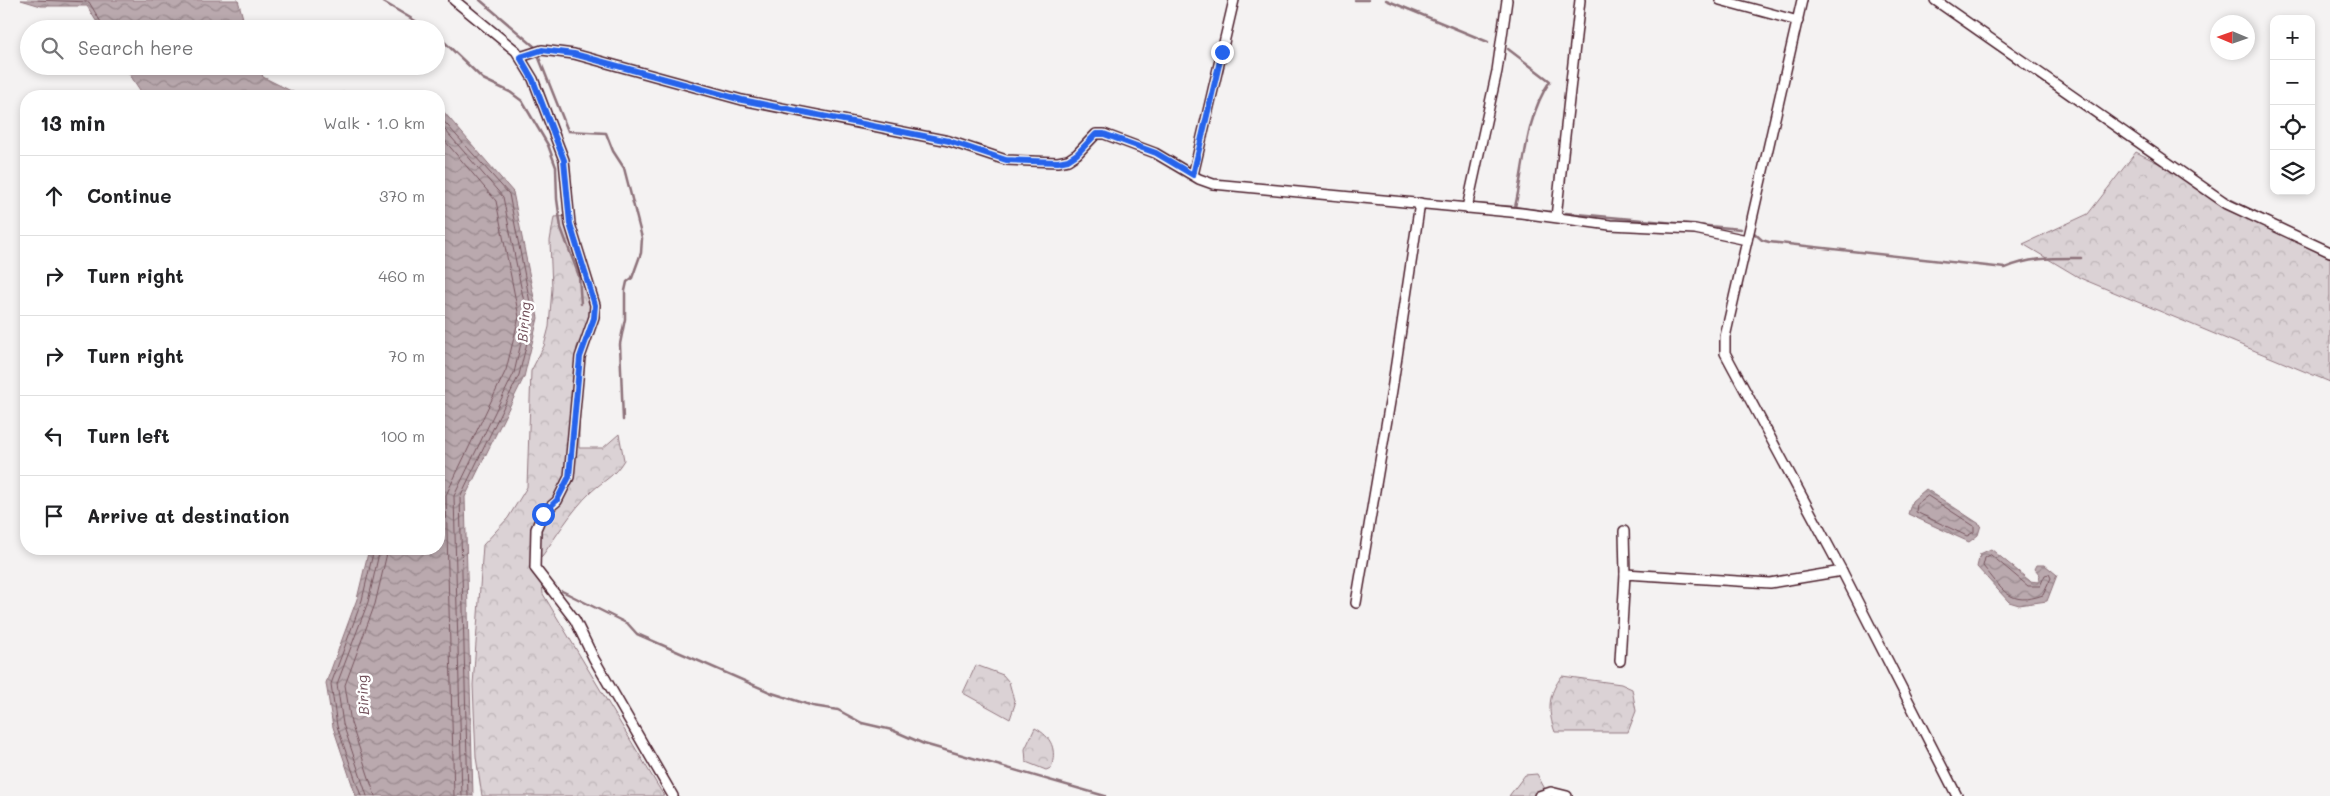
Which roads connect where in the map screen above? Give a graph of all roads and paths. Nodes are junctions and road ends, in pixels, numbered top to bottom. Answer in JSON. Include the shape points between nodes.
{"nodes":[{"id":1,"x":454,"y":0,"type":"edge"},
{"id":2,"x":1234,"y":0,"type":"edge"},
{"id":3,"x":1506,"y":0,"type":"edge"},
{"id":4,"x":1580,"y":0,"type":"edge"},
{"id":5,"x":1720,"y":0,"type":"edge"},
{"id":6,"x":1802,"y":0,"type":"edge"},
{"id":7,"x":1935,"y":0,"type":"edge"},
{"id":8,"x":1798,"y":21,"type":"junction"},
{"id":9,"x":520,"y":57,"type":"junction"},
{"id":10,"x":1193,"y":175,"type":"junction"},
{"id":11,"x":1420,"y":203,"type":"junction"},
{"id":12,"x":1467,"y":208,"type":"junction"},
{"id":13,"x":1556,"y":217,"type":"junction"},
{"id":14,"x":1747,"y":240,"type":"junction"},
{"id":15,"x":2330,"y":252,"type":"edge"},
{"id":16,"x":1624,"y":532,"type":"dead end"},
{"id":17,"x":1842,"y":570,"type":"junction"},
{"id":18,"x":1625,"y":574,"type":"junction"},
{"id":19,"x":1356,"y":603,"type":"dead end"},
{"id":20,"x":1620,"y":661,"type":"dead end"},
{"id":21,"x":673,"y":796,"type":"edge"},
{"id":22,"x":1539,"y":796,"type":"edge"},
{"id":23,"x":1567,"y":796,"type":"edge"},
{"id":24,"x":1956,"y":796,"type":"edge"}],
"edges":[{"from":1,"to":9,"type":"street","via":[[500,36]]},
{"from":2,"to":10,"type":"street"},
{"from":3,"to":12,"type":"street","via":[[1497,71]]},
{"from":4,"to":13,"type":"street"},
{"from":5,"to":8,"type":"street"},
{"from":6,"to":8,"type":"street"},
{"from":7,"to":15,"type":"street","via":[[2227,204]]},
{"from":8,"to":14,"type":"street"},
{"from":9,"to":10,"type":"street","via":[[542,50],[574,54],[742,100],[949,141],[1006,160],[1068,160],[1096,134],[1104,134],[1156,153]]},
{"from":9,"to":21,"type":"street","via":[[533,80],[564,160],[570,224],[595,305],[594,318],[580,357],[569,477],[536,529],[535,568],[575,620]]},
{"from":10,"to":11,"type":"street","via":[[1213,184]]},
{"from":11,"to":12,"type":"street"},
{"from":11,"to":19,"type":"street"},
{"from":12,"to":13,"type":"street"},
{"from":13,"to":14,"type":"street","via":[[1610,225],[1694,229]]},
{"from":14,"to":17,"type":"street","via":[[1725,337],[1725,353]]},
{"from":16,"to":18,"type":"street"},
{"from":17,"to":18,"type":"street","via":[[1770,583]]},
{"from":17,"to":24,"type":"street"},
{"from":18,"to":20,"type":"street"},
{"from":22,"to":23,"type":"street","via":[[1551,792]]}]}
